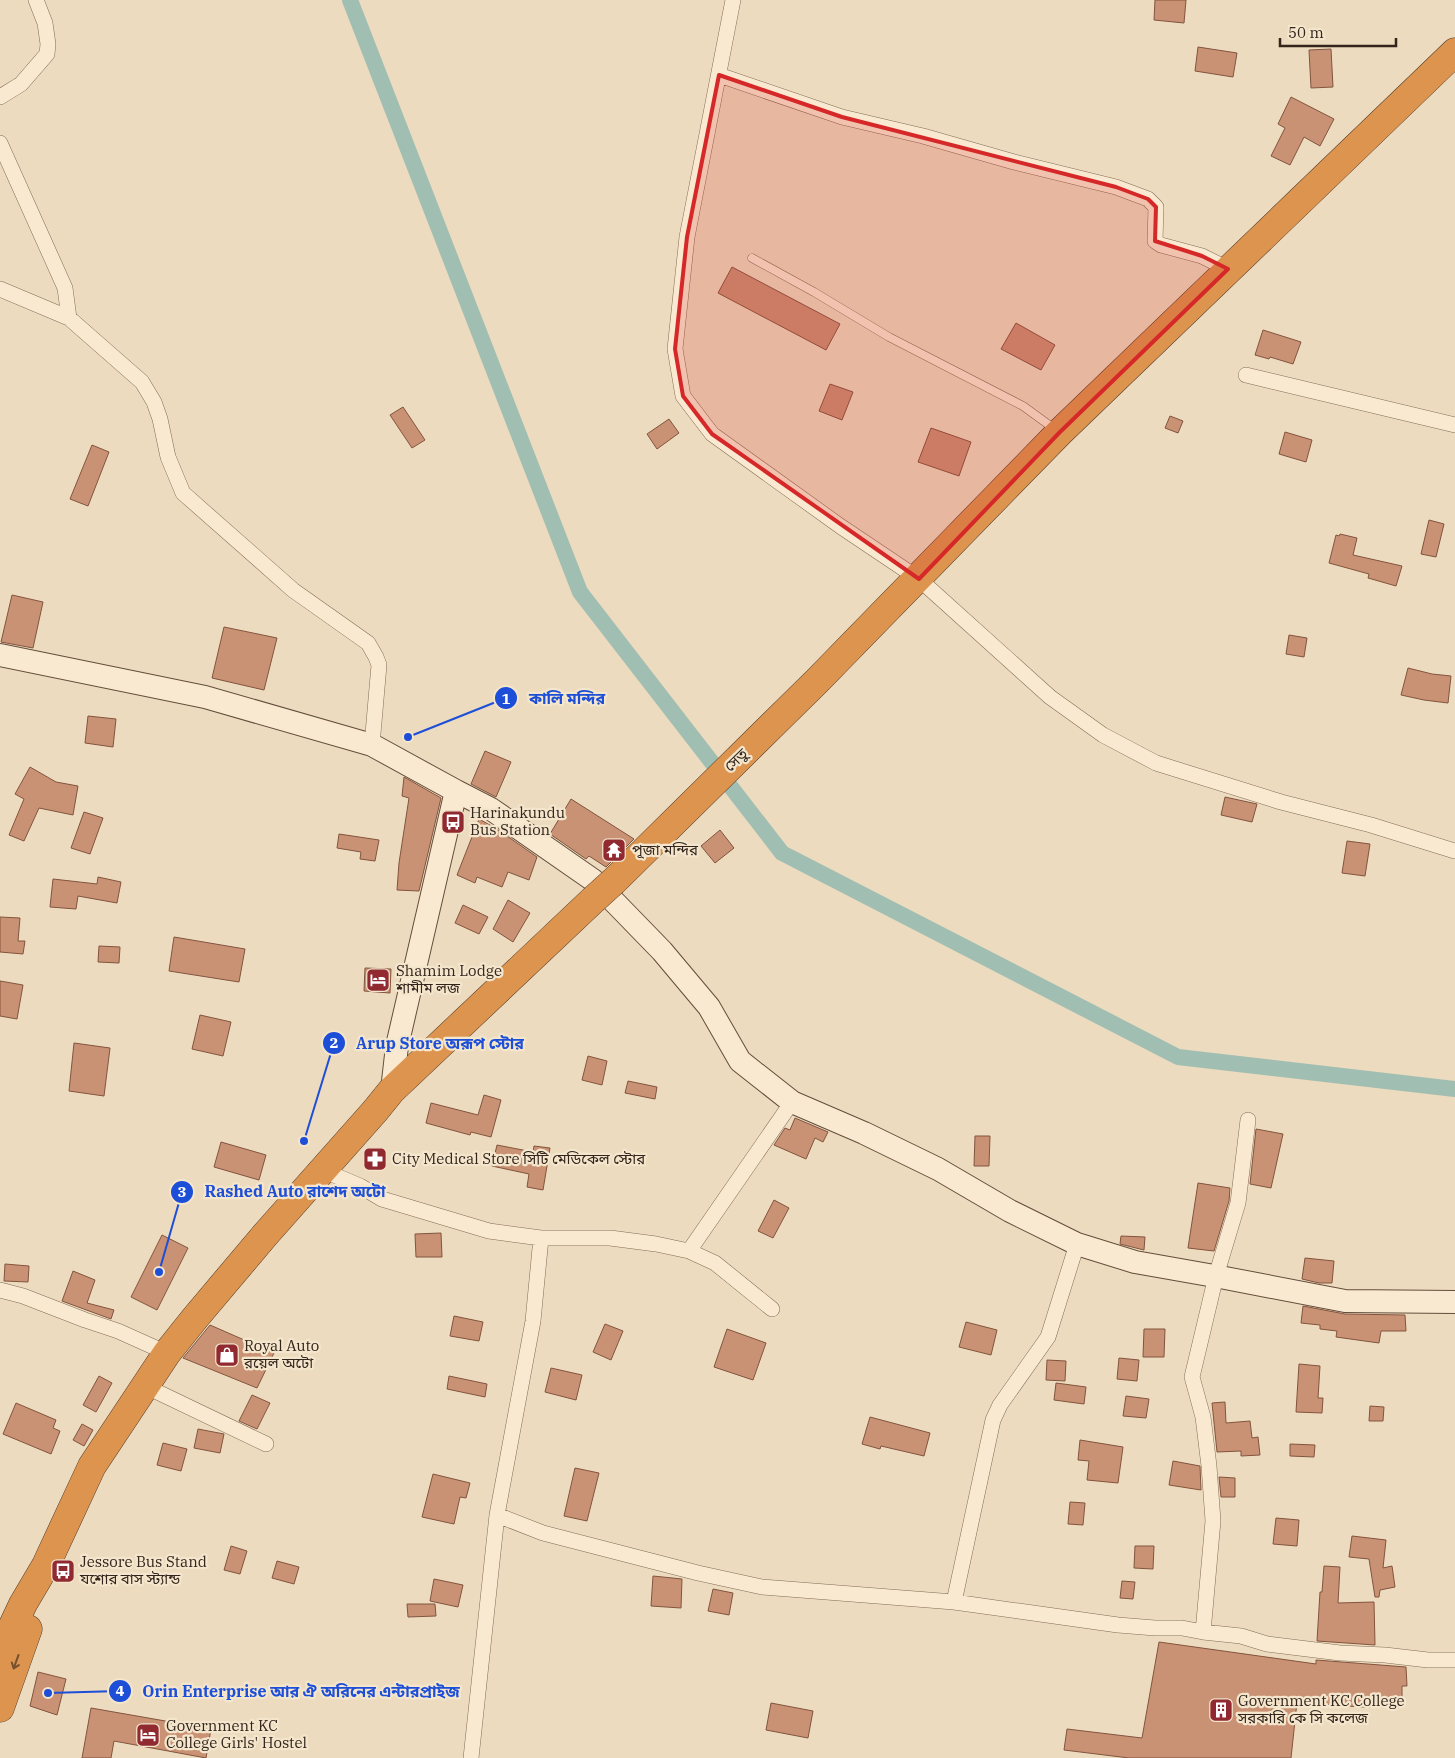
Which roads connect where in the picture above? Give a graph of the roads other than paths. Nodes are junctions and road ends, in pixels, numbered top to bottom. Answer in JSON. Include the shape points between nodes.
{"nodes":[{"id":1,"x":36,"y":0,"type":"edge"},
{"id":2,"x":733,"y":0,"type":"edge"},
{"id":3,"x":1455,"y":52,"type":"edge"},
{"id":4,"x":719,"y":75,"type":"junction"},
{"id":5,"x":0,"y":97,"type":"edge"},
{"id":6,"x":0,"y":143,"type":"edge"},
{"id":7,"x":752,"y":258,"type":"dead end"},
{"id":8,"x":1228,"y":269,"type":"junction"},
{"id":9,"x":0,"y":288,"type":"edge"},
{"id":10,"x":69,"y":318,"type":"junction"},
{"id":11,"x":1246,"y":376,"type":"dead end"},
{"id":12,"x":1455,"y":425,"type":"edge"},
{"id":13,"x":1059,"y":433,"type":"junction"},
{"id":14,"x":919,"y":578,"type":"junction"},
{"id":15,"x":0,"y":655,"type":"edge"},
{"id":16,"x":372,"y":745,"type":"junction"},
{"id":17,"x":456,"y":791,"type":"junction"},
{"id":18,"x":1455,"y":851,"type":"edge"},
{"id":19,"x":392,"y":1090,"type":"junction"},
{"id":20,"x":792,"y":1102,"type":"junction"},
{"id":21,"x":1248,"y":1120,"type":"dead end"},
{"id":22,"x":324,"y":1168,"type":"junction"},
{"id":23,"x":541,"y":1238,"type":"junction"},
{"id":24,"x":1077,"y":1244,"type":"junction"},
{"id":25,"x":689,"y":1251,"type":"junction"},
{"id":26,"x":1216,"y":1276,"type":"junction"},
{"id":27,"x":0,"y":1290,"type":"edge"},
{"id":28,"x":1455,"y":1302,"type":"edge"},
{"id":29,"x":772,"y":1309,"type":"dead end"},
{"id":30,"x":168,"y":1353,"type":"junction"},
{"id":31,"x":145,"y":1386,"type":"junction"},
{"id":32,"x":266,"y":1444,"type":"dead end"},
{"id":33,"x":497,"y":1515,"type":"junction"},
{"id":34,"x":46,"y":1565,"type":"junction"},
{"id":35,"x":954,"y":1602,"type":"junction"},
{"id":36,"x":1204,"y":1632,"type":"junction"},
{"id":37,"x":0,"y":1653,"type":"edge"},
{"id":38,"x":1455,"y":1660,"type":"edge"},
{"id":39,"x":0,"y":1708,"type":"edge"},
{"id":40,"x":471,"y":1758,"type":"edge"}],
"edges":[{"from":1,"to":5,"type":"street","via":[[45,23],[47,54],[21,84]]},
{"from":2,"to":4,"type":"street"},
{"from":3,"to":8,"type":"highway","name":"সেতু"},
{"from":4,"to":8,"type":"street","via":[[842,117],[1116,187],[1148,199],[1156,208],[1155,241],[1202,256]]},
{"from":4,"to":14,"type":"street","via":[[687,237],[676,349],[682,396],[712,434]]},
{"from":6,"to":10,"type":"street","via":[[65,288]]},
{"from":7,"to":13,"type":"lane","via":[[889,337],[1023,406]]},
{"from":8,"to":13,"type":"highway","name":"সেতু"},
{"from":9,"to":10,"type":"street"},
{"from":10,"to":16,"type":"street","via":[[142,382],[154,402],[168,457],[183,493],[293,590],[368,643],[379,665]]},
{"from":11,"to":12,"type":"street"},
{"from":13,"to":14,"type":"highway","name":"সেতু"},
{"from":14,"to":18,"type":"street","via":[[1050,697],[1103,735],[1156,763]]},
{"from":14,"to":19,"type":"highway","name":"সেতু","bridge":true,"via":[[614,881]]},
{"from":15,"to":16,"type":"street","via":[[204,698]]},
{"from":16,"to":17,"type":"street"},
{"from":17,"to":19,"type":"street","via":[[397,1046]]},
{"from":17,"to":20,"type":"street","via":[[491,809],[593,880],[662,951],[709,1007],[740,1061]]},
{"from":19,"to":22,"type":"highway","name":"সেতু"},
{"from":20,"to":24,"type":"street","via":[[930,1165],[1010,1212]]},
{"from":20,"to":25,"type":"street"},
{"from":21,"to":26,"type":"street","via":[[1238,1203]]},
{"from":22,"to":23,"type":"street","via":[[382,1199],[489,1231]]},
{"from":22,"to":30,"type":"highway","name":"সেতু","via":[[194,1318]]},
{"from":23,"to":25,"type":"street","via":[[610,1238]]},
{"from":23,"to":33,"type":"street","via":[[533,1321]]},
{"from":24,"to":26,"type":"street","via":[[1135,1262]]},
{"from":24,"to":35,"type":"street","via":[[1048,1336],[993,1420]]},
{"from":25,"to":29,"type":"street","via":[[715,1263]]},
{"from":26,"to":28,"type":"street","via":[[1345,1301]]},
{"from":26,"to":36,"type":"street","via":[[1192,1377],[1204,1417],[1213,1521]]},
{"from":27,"to":30,"type":"street","via":[[118,1331]]},
{"from":30,"to":31,"type":"highway","name":"সেতু"},
{"from":31,"to":32,"type":"street"},
{"from":31,"to":34,"type":"highway","name":"সেতু","via":[[92,1466]]},
{"from":33,"to":35,"type":"street","via":[[543,1533],[698,1574],[762,1587]]},
{"from":33,"to":40,"type":"street"},
{"from":34,"to":37,"type":"highway"},
{"from":34,"to":39,"type":"highway","one_way":true,"via":[[37,1606]]},
{"from":35,"to":36,"type":"street","via":[[1118,1625]]},
{"from":36,"to":38,"type":"street","via":[[1340,1653]]}]}
